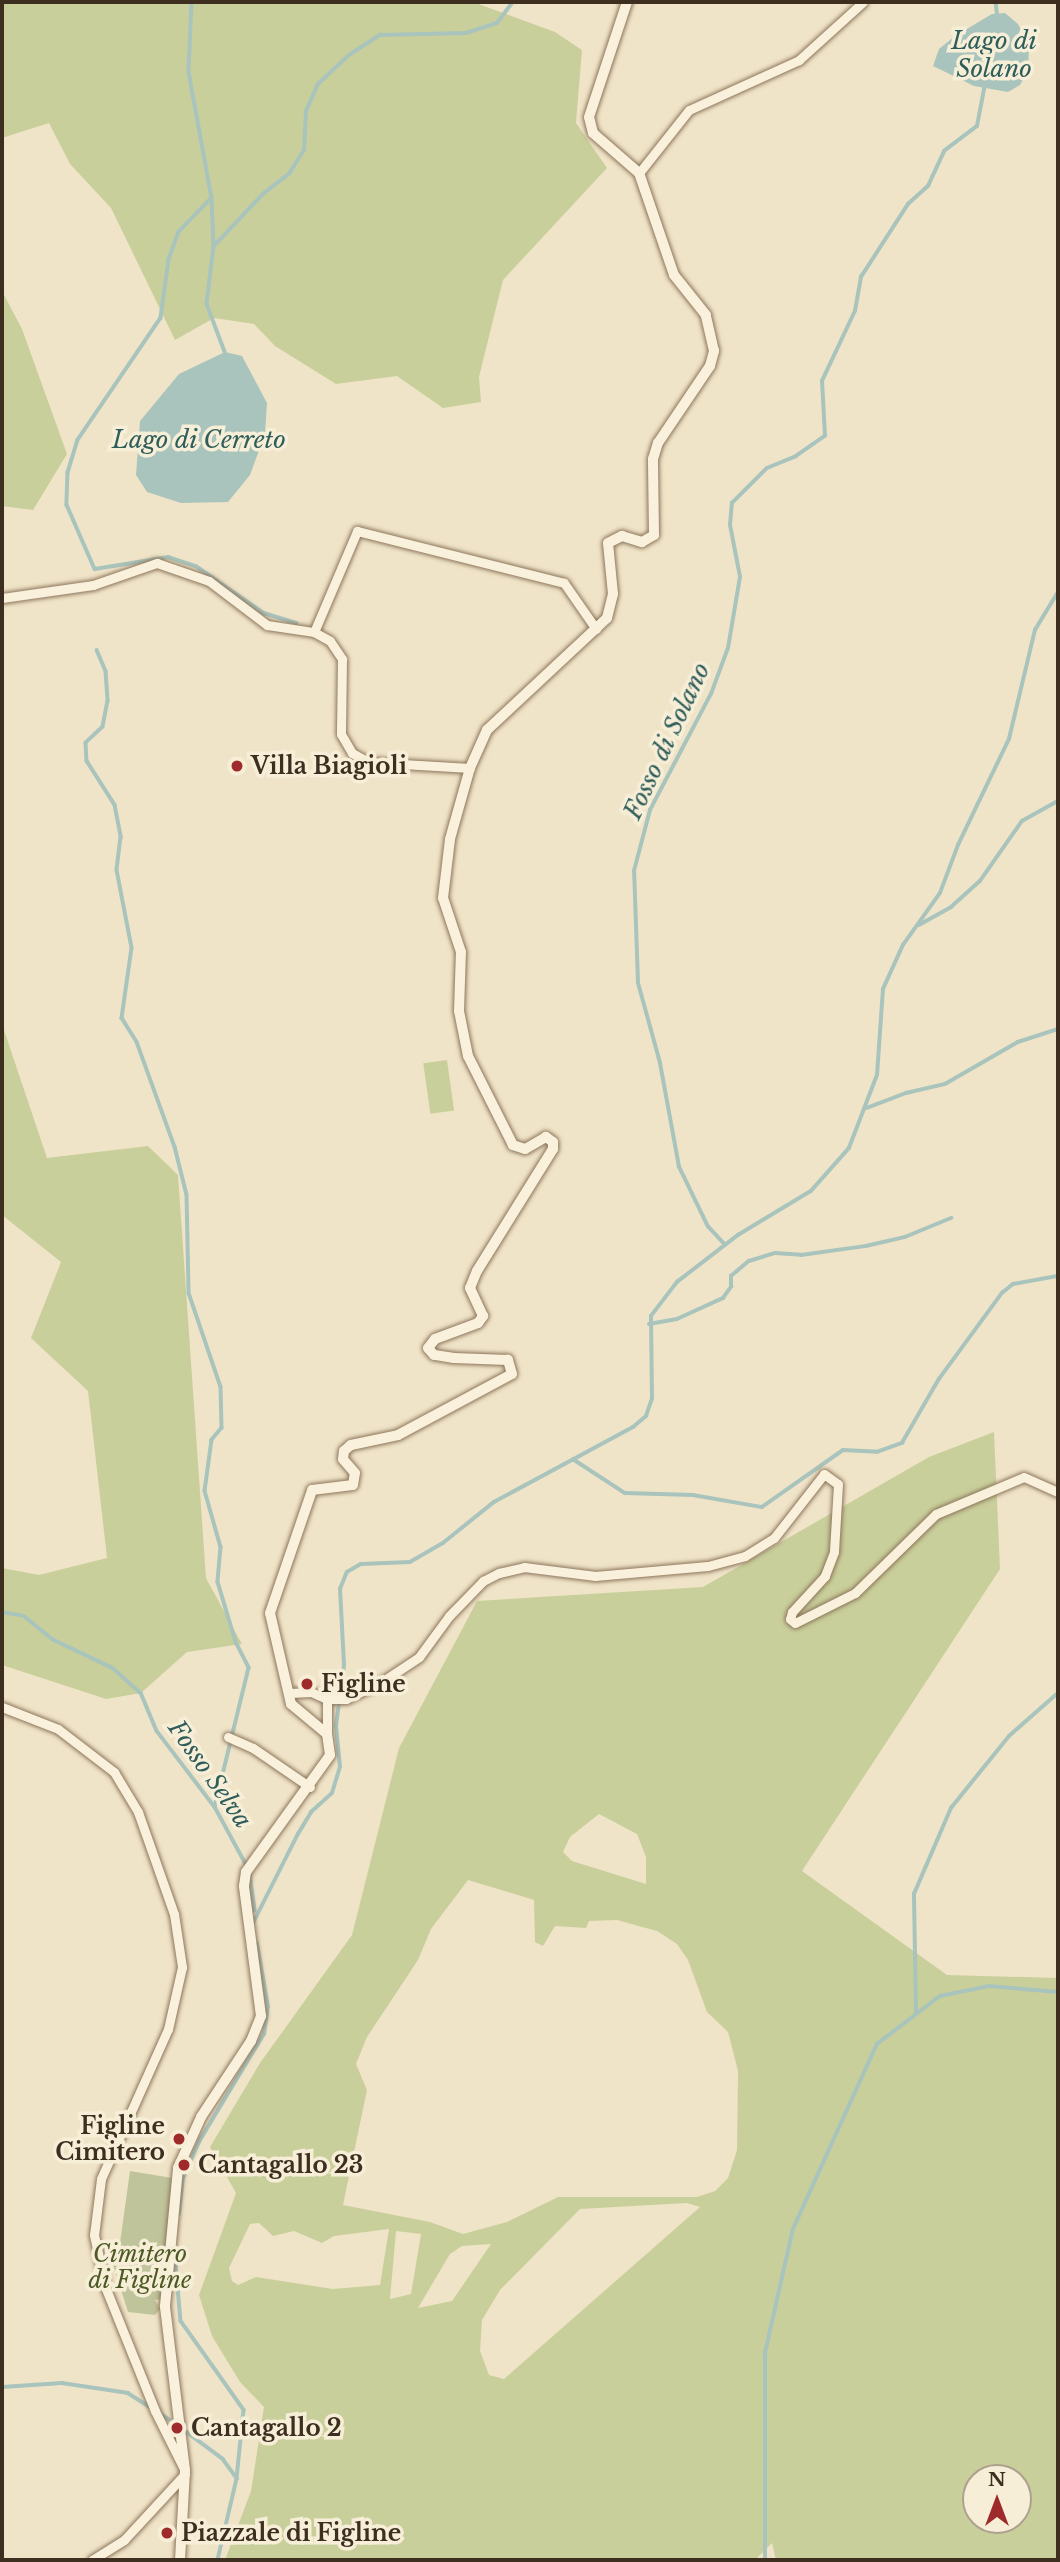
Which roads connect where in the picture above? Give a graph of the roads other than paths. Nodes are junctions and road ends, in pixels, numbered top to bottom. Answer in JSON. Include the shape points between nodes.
{"nodes":[{"id":1,"x":627,"y":2,"type":"edge"},
{"id":2,"x":863,"y":2,"type":"edge"},
{"id":3,"x":639,"y":173,"type":"junction"},
{"id":4,"x":2,"y":598,"type":"edge"},
{"id":5,"x":596,"y":629,"type":"junction"},
{"id":6,"x":314,"y":632,"type":"junction"},
{"id":7,"x":470,"y":768,"type":"junction"},
{"id":8,"x":1058,"y":1492,"type":"edge"},
{"id":9,"x":290,"y":1693,"type":"junction"},
{"id":10,"x":330,"y":1699,"type":"junction"},
{"id":11,"x":2,"y":1707,"type":"edge"},
{"id":12,"x":327,"y":1734,"type":"junction"},
{"id":13,"x":228,"y":1737,"type":"dead end"},
{"id":14,"x":310,"y":1787,"type":"junction"},
{"id":15,"x":185,"y":2472,"type":"junction"},
{"id":16,"x":92,"y":2560,"type":"edge"},
{"id":17,"x":180,"y":2560,"type":"edge"}],
"edges":[{"from":1,"to":3,"type":"street","via":[[589,117],[593,133]]},
{"from":2,"to":3,"type":"street","via":[[799,60],[689,110]]},
{"from":3,"to":5,"type":"street","via":[[674,275],[706,314],[714,351],[710,366],[658,443],[653,459],[654,535],[642,542],[622,537],[608,543],[613,594],[607,618]]},
{"from":4,"to":6,"type":"street","via":[[93,585],[157,563],[209,581],[267,625]]},
{"from":5,"to":6,"type":"street","via":[[564,583],[357,531]]},
{"from":5,"to":7,"type":"street","via":[[497,719],[478,745]]},
{"from":6,"to":7,"type":"street","via":[[330,641],[342,659],[338,711],[341,734],[352,752],[368,762]]},
{"from":7,"to":9,"type":"street","via":[[443,881],[446,915],[461,952],[461,1032],[513,1145],[525,1149],[546,1137],[553,1142],[553,1149],[477,1271],[470,1288],[483,1316],[478,1323],[435,1339],[428,1348],[434,1355],[454,1359],[508,1360],[512,1374],[505,1382],[398,1435],[351,1445],[343,1459],[355,1473],[353,1485],[312,1490],[270,1614]]},
{"from":8,"to":10,"type":"street","via":[[1024,1477],[936,1514],[855,1593],[795,1623],[790,1619],[792,1612],[825,1576],[834,1552],[838,1484],[824,1475],[774,1538],[745,1556],[708,1566],[595,1576],[524,1567],[499,1573],[483,1581],[449,1616],[419,1657],[346,1699]]},
{"from":9,"to":10,"type":"street","via":[[311,1692]]},
{"from":9,"to":12,"type":"street","via":[[293,1707]]},
{"from":10,"to":12,"type":"street"},
{"from":11,"to":15,"type":"street","via":[[58,1729],[114,1772],[138,1812],[174,1914],[182,1967],[168,2029],[101,2179],[94,2235],[103,2278],[155,2412]]},
{"from":12,"to":14,"type":"street","via":[[330,1755]]},
{"from":13,"to":14,"type":"street","via":[[253,1748]]},
{"from":14,"to":15,"type":"street","via":[[246,1872],[261,2016],[251,2041],[201,2117],[178,2168],[165,2306]]},
{"from":15,"to":16,"type":"street","via":[[124,2540]]},
{"from":15,"to":17,"type":"street"}]}
